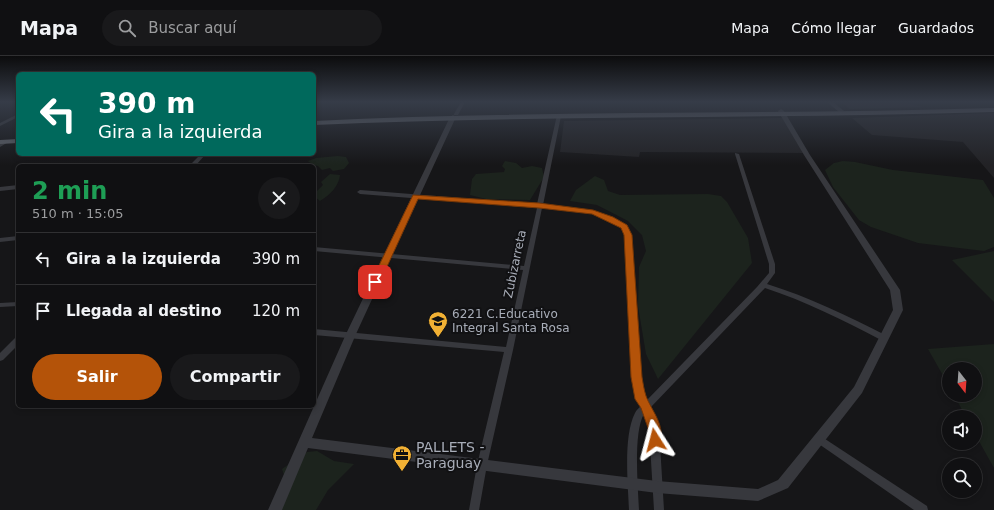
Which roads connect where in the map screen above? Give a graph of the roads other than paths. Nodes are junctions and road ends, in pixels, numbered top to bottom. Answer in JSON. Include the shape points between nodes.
{"nodes":[{"id":1,"x":450,"y":123,"type":"edge"},
{"id":2,"x":557,"y":123,"type":"edge"},
{"id":3,"x":788,"y":123,"type":"edge"},
{"id":4,"x":16,"y":138,"type":"edge"},
{"id":5,"x":3,"y":141,"type":"edge"},
{"id":6,"x":16,"y":141,"type":"edge"},
{"id":7,"x":0,"y":146,"type":"edge"},
{"id":8,"x":737,"y":154,"type":"dead end"},
{"id":9,"x":202,"y":156,"type":"edge"},
{"id":10,"x":194,"y":164,"type":"edge"},
{"id":11,"x":16,"y":187,"type":"edge"},
{"id":12,"x":0,"y":188,"type":"edge"},
{"id":13,"x":360,"y":192,"type":"dead end"},
{"id":14,"x":416,"y":197,"type":"junction"},
{"id":15,"x":539,"y":206,"type":"junction"},
{"id":16,"x":16,"y":238,"type":"edge"},
{"id":17,"x":0,"y":240,"type":"edge"},
{"id":18,"x":316,"y":249,"type":"edge"},
{"id":19,"x":387,"y":256,"type":"junction"},
{"id":20,"x":526,"y":268,"type":"junction"},
{"id":21,"x":763,"y":285,"type":"junction"},
{"id":22,"x":16,"y":304,"type":"edge"},
{"id":23,"x":0,"y":305,"type":"edge"},
{"id":24,"x":316,"y":332,"type":"edge"},
{"id":25,"x":351,"y":334,"type":"junction"},
{"id":26,"x":884,"y":338,"type":"junction"},
{"id":27,"x":16,"y":342,"type":"edge"},
{"id":28,"x":509,"y":350,"type":"junction"},
{"id":29,"x":0,"y":358,"type":"edge"},
{"id":30,"x":646,"y":406,"type":"junction"},
{"id":31,"x":819,"y":439,"type":"junction"},
{"id":32,"x":306,"y":442,"type":"junction"},
{"id":33,"x":482,"y":465,"type":"junction"},
{"id":34,"x":633,"y":484,"type":"junction"},
{"id":35,"x":657,"y":487,"type":"junction"},
{"id":36,"x":275,"y":510,"type":"edge"},
{"id":37,"x":474,"y":510,"type":"edge"},
{"id":38,"x":634,"y":510,"type":"edge"},
{"id":39,"x":659,"y":510,"type":"edge"},
{"id":40,"x":924,"y":510,"type":"edge"}],
"edges":[{"from":1,"to":14,"type":"street"},
{"from":2,"to":15,"type":"street","name":"Zubizarreta"},
{"from":3,"to":26,"type":"street","via":[[894,290],[898,310]]},
{"from":4,"to":5,"type":"highway"},
{"from":5,"to":6,"type":"highway"},
{"from":5,"to":7,"type":"street"},
{"from":8,"to":21,"type":"street","via":[[772,264],[772,273]]},
{"from":9,"to":10,"type":"street"},
{"from":11,"to":12,"type":"street"},
{"from":13,"to":14,"type":"street"},
{"from":14,"to":15,"type":"street"},
{"from":14,"to":19,"type":"street"},
{"from":15,"to":20,"type":"street","name":"Zubizarreta"},
{"from":15,"to":30,"type":"street","via":[[593,212],[624,226],[629,244],[636,377],[641,399]]},
{"from":16,"to":17,"type":"street"},
{"from":18,"to":19,"type":"street"},
{"from":19,"to":20,"type":"street"},
{"from":19,"to":25,"type":"street"},
{"from":20,"to":28,"type":"street","name":"Zubizarreta"},
{"from":21,"to":26,"type":"street","via":[[826,308]]},
{"from":21,"to":30,"type":"street"},
{"from":22,"to":23,"type":"street"},
{"from":24,"to":25,"type":"street"},
{"from":25,"to":28,"type":"street"},
{"from":25,"to":32,"type":"street"},
{"from":26,"to":31,"type":"street","via":[[858,390]]},
{"from":27,"to":29,"type":"street"},
{"from":28,"to":33,"type":"street","name":"Zubizarreta"},
{"from":30,"to":34,"type":"street","via":[[636,423]]},
{"from":30,"to":35,"type":"street","via":[[654,428]]},
{"from":31,"to":35,"type":"street","via":[[783,484],[758,494]]},
{"from":31,"to":40,"type":"street"},
{"from":32,"to":33,"type":"street"},
{"from":32,"to":36,"type":"street"},
{"from":33,"to":34,"type":"street"},
{"from":33,"to":37,"type":"street","name":"Zubizarreta"},
{"from":34,"to":35,"type":"street"},
{"from":34,"to":38,"type":"street"},
{"from":35,"to":39,"type":"street"}]}
